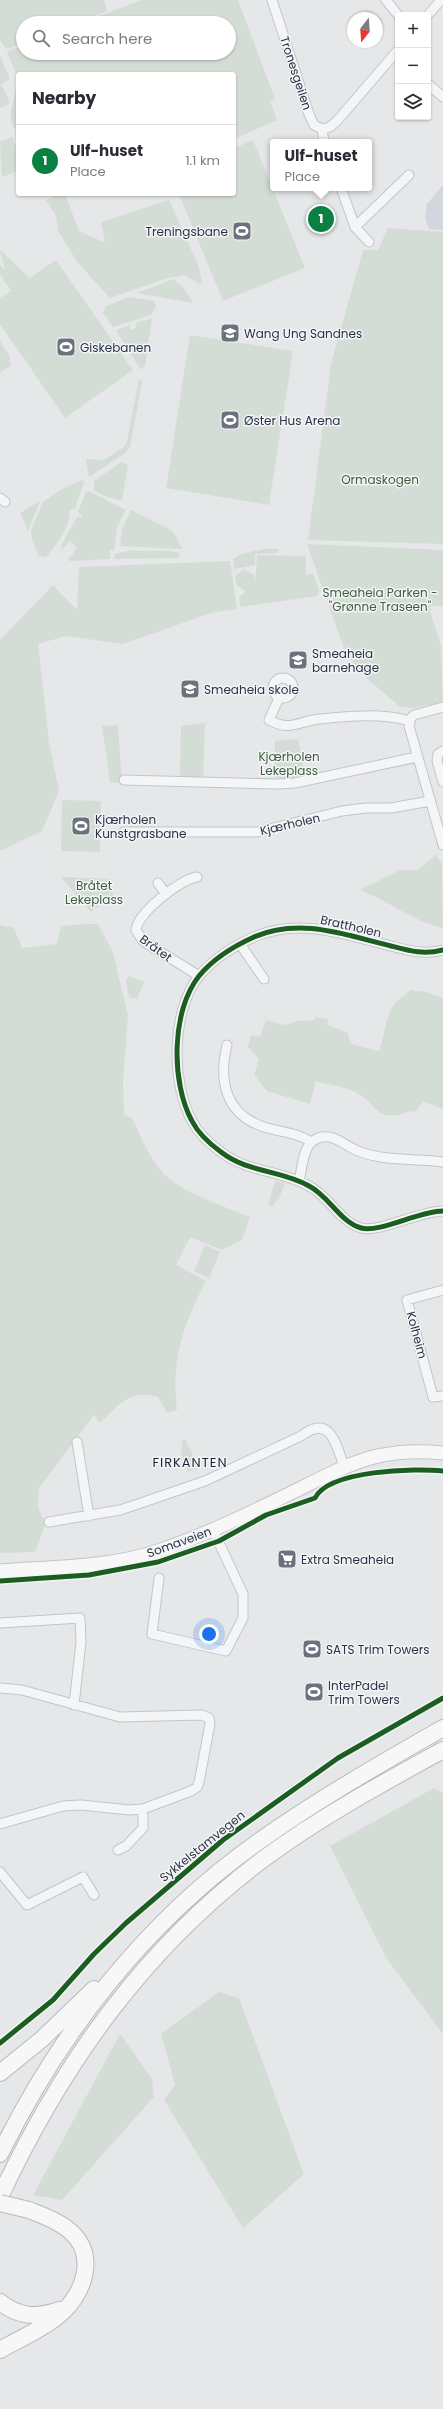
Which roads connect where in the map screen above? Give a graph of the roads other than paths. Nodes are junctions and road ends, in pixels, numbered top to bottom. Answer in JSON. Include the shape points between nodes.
{"nodes":[{"id":1,"x":272,"y":0,"type":"edge"},
{"id":2,"x":386,"y":0,"type":"edge"},
{"id":3,"x":441,"y":0,"type":"edge"},
{"id":4,"x":396,"y":12,"type":"edge"},
{"id":5,"x":431,"y":12,"type":"edge"},
{"id":6,"x":395,"y":56,"type":"edge"},
{"id":7,"x":431,"y":87,"type":"edge"},
{"id":8,"x":443,"y":97,"type":"edge"},
{"id":9,"x":322,"y":129,"type":"junction"},
{"id":10,"x":324,"y":139,"type":"edge"},
{"id":11,"x":409,"y":175,"type":"dead end"},
{"id":12,"x":342,"y":191,"type":"edge"},
{"id":13,"x":355,"y":227,"type":"junction"},
{"id":14,"x":369,"y":242,"type":"dead end"},
{"id":15,"x":279,"y":698,"type":"dead end"},
{"id":16,"x":443,"y":707,"type":"edge"},
{"id":17,"x":410,"y":721,"type":"junction"},
{"id":18,"x":443,"y":751,"type":"edge"},
{"id":19,"x":417,"y":757,"type":"junction"},
{"id":20,"x":124,"y":780,"type":"dead end"},
{"id":21,"x":443,"y":782,"type":"edge"},
{"id":22,"x":430,"y":801,"type":"junction"},
{"id":23,"x":124,"y":832,"type":"dead end"},
{"id":24,"x":443,"y":846,"type":"edge"},
{"id":25,"x":196,"y":877,"type":"dead end"},
{"id":26,"x":158,"y":883,"type":"dead end"},
{"id":27,"x":166,"y":894,"type":"junction"},
{"id":28,"x":240,"y":944,"type":"junction"},
{"id":29,"x":443,"y":950,"type":"edge"},
{"id":30,"x":199,"y":976,"type":"junction"},
{"id":31,"x":264,"y":979,"type":"dead end"},
{"id":32,"x":227,"y":1045,"type":"dead end"},
{"id":33,"x":311,"y":1142,"type":"junction"},
{"id":34,"x":443,"y":1162,"type":"edge"},
{"id":35,"x":299,"y":1181,"type":"junction"},
{"id":36,"x":443,"y":1211,"type":"edge"},
{"id":37,"x":443,"y":1290,"type":"edge"},
{"id":38,"x":443,"y":1396,"type":"edge"},
{"id":39,"x":78,"y":1442,"type":"dead end"},
{"id":40,"x":443,"y":1453,"type":"edge"},
{"id":41,"x":443,"y":1462,"type":"edge"},
{"id":42,"x":345,"y":1469,"type":"junction"},
{"id":43,"x":89,"y":1516,"type":"junction"},
{"id":44,"x":49,"y":1522,"type":"dead end"},
{"id":45,"x":213,"y":1530,"type":"junction"},
{"id":46,"x":0,"y":1571,"type":"edge"},
{"id":47,"x":159,"y":1578,"type":"dead end"},
{"id":48,"x":0,"y":1623,"type":"edge"},
{"id":49,"x":0,"y":1688,"type":"edge"},
{"id":50,"x":74,"y":1705,"type":"junction"},
{"id":51,"x":443,"y":1728,"type":"edge"},
{"id":52,"x":443,"y":1750,"type":"edge"},
{"id":53,"x":143,"y":1809,"type":"junction"},
{"id":54,"x":0,"y":1824,"type":"edge"},
{"id":55,"x":118,"y":1850,"type":"dead end"},
{"id":56,"x":0,"y":1872,"type":"edge"},
{"id":57,"x":94,"y":1895,"type":"dead end"},
{"id":58,"x":121,"y":1968,"type":"junction"},
{"id":59,"x":0,"y":2073,"type":"edge"},
{"id":60,"x":0,"y":2154,"type":"edge"},
{"id":61,"x":3,"y":2189,"type":"edge"},
{"id":62,"x":0,"y":2204,"type":"edge"},
{"id":63,"x":0,"y":2302,"type":"edge"},
{"id":64,"x":68,"y":2307,"type":"junction"},
{"id":65,"x":0,"y":2350,"type":"edge"}],
"edges":[{"from":1,"to":9,"type":"street","name":"Tronesgeilen","via":[[309,114],[314,125]]},
{"from":2,"to":4,"type":"street"},
{"from":3,"to":5,"type":"street"},
{"from":6,"to":9,"type":"street","via":[[330,128]]},
{"from":7,"to":8,"type":"street"},
{"from":9,"to":10,"type":"street"},
{"from":11,"to":13,"type":"street"},
{"from":12,"to":13,"type":"street"},
{"from":13,"to":14,"type":"street"},
{"from":15,"to":17,"type":"street","via":[[269,720],[284,727],[317,719],[350,716],[388,716]]},
{"from":16,"to":17,"type":"street","via":[[419,712]]},
{"from":17,"to":19,"type":"street","via":[[410,735]]},
{"from":18,"to":21,"type":"street","via":[[438,754],[437,761]]},
{"from":19,"to":20,"type":"street","via":[[295,783]]},
{"from":19,"to":22,"type":"street"},
{"from":22,"to":23,"type":"street","name":"Kjærholen","via":[[391,808],[342,811],[257,832]]},
{"from":22,"to":24,"type":"street"},
{"from":25,"to":27,"type":"street","name":"Bråtet","via":[[186,880]]},
{"from":26,"to":27,"type":"street"},
{"from":27,"to":30,"type":"street","name":"Bråtet","via":[[139,921],[136,926],[137,934],[143,941]]},
{"from":28,"to":29,"type":"street","name":"Brattholen","via":[[274,930],[303,927],[334,931],[423,954]]},
{"from":28,"to":30,"type":"street","name":"Brattholen","via":[[218,958]]},
{"from":28,"to":31,"type":"street"},
{"from":30,"to":35,"type":"street","name":"Brattholen","via":[[178,1022],[180,1082],[192,1122],[210,1143],[234,1161],[248,1168]]},
{"from":32,"to":33,"type":"street","via":[[222,1066],[223,1079],[238,1111],[256,1124]]},
{"from":33,"to":34,"type":"street","via":[[320,1137],[331,1137],[359,1151],[393,1160]]},
{"from":33,"to":35,"type":"street"},
{"from":35,"to":36,"type":"street","via":[[325,1196],[348,1222],[365,1229],[429,1212]]},
{"from":37,"to":38,"type":"street","name":"Kolheim","via":[[407,1300],[433,1397]]},
{"from":39,"to":43,"type":"street"},
{"from":40,"to":42,"type":"main road","name":"Somaveien","via":[[410,1452],[382,1455],[356,1462]]},
{"from":41,"to":42,"type":"main road","name":"Somaveien","via":[[397,1461]]},
{"from":42,"to":43,"type":"street","via":[[335,1441],[327,1430],[321,1427],[312,1428],[301,1436],[205,1481],[120,1510]]},
{"from":42,"to":45,"type":"main road","name":"Somaveien"},
{"from":43,"to":44,"type":"street"},
{"from":45,"to":46,"type":"main road","name":"Somaveien","via":[[132,1558],[88,1565]]},
{"from":45,"to":47,"type":"street","via":[[243,1594],[243,1618],[226,1651],[152,1634]]},
{"from":48,"to":50,"type":"street","via":[[80,1618]]},
{"from":49,"to":50,"type":"street","via":[[22,1690]]},
{"from":50,"to":53,"type":"street","via":[[120,1717],[202,1715],[209,1718],[197,1787]]},
{"from":51,"to":58,"type":"highway","via":[[343,1786],[257,1842],[186,1901]]},
{"from":52,"to":61,"type":"highway","via":[[357,1798],[300,1834],[266,1858],[195,1916],[151,1961],[92,2034],[64,2076]]},
{"from":53,"to":54,"type":"street","via":[[63,1806]]},
{"from":53,"to":55,"type":"street","via":[[143,1828],[126,1846]]},
{"from":56,"to":57,"type":"street","via":[[27,1905],[83,1877]]},
{"from":58,"to":59,"type":"highway"},
{"from":58,"to":60,"type":"highway","via":[[76,2025],[48,2066]]},
{"from":61,"to":62,"type":"highway"},
{"from":62,"to":64,"type":"highway","bridge":true,"via":[[29,2210],[58,2222],[71,2232],[79,2243],[85,2257],[83,2284]]},
{"from":63,"to":64,"type":"highway","via":[[26,2316],[40,2316]]},
{"from":64,"to":65,"type":"highway","via":[[57,2317]]}]}
